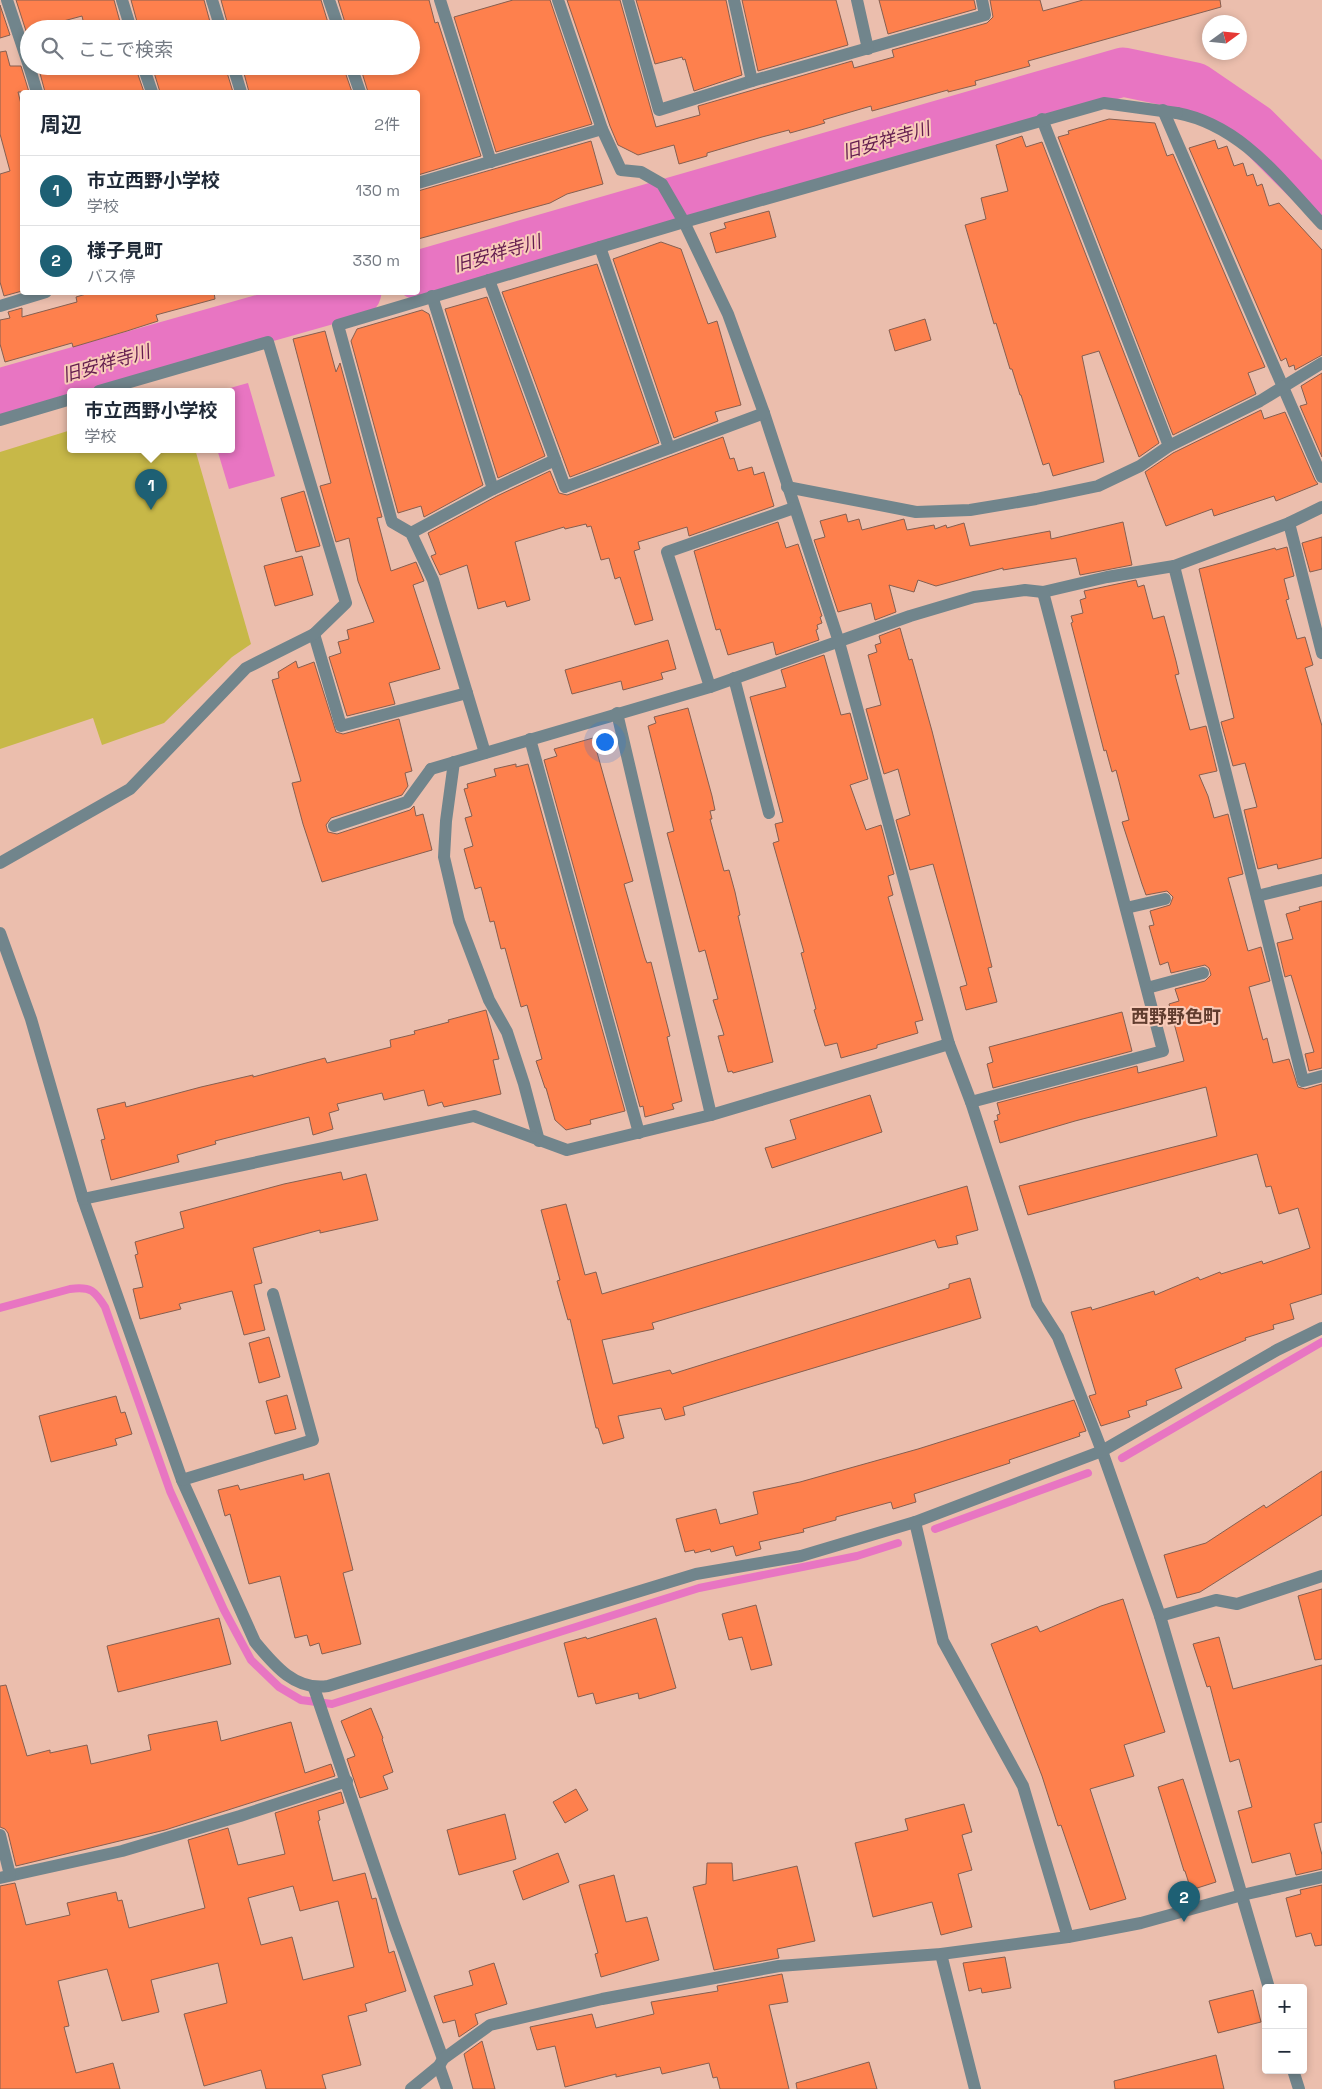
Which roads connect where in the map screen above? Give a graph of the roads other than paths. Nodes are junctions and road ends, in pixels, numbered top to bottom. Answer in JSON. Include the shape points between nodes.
{"nodes":[{"id":1,"x":7,"y":0,"type":"edge"},
{"id":2,"x":122,"y":0,"type":"edge"},
{"id":3,"x":212,"y":0,"type":"edge"},
{"id":4,"x":329,"y":0,"type":"edge"},
{"id":5,"x":440,"y":0,"type":"edge"},
{"id":6,"x":558,"y":0,"type":"edge"},
{"id":7,"x":628,"y":0,"type":"edge"},
{"id":8,"x":734,"y":0,"type":"edge"},
{"id":9,"x":857,"y":0,"type":"edge"},
{"id":10,"x":982,"y":0,"type":"edge"},
{"id":11,"x":128,"y":20,"type":"edge"},
{"id":12,"x":218,"y":20,"type":"edge"},
{"id":13,"x":336,"y":20,"type":"edge"},
{"id":14,"x":20,"y":39,"type":"edge"},
{"id":15,"x":868,"y":49,"type":"junction"},
{"id":16,"x":32,"y":75,"type":"edge"},
{"id":17,"x":146,"y":75,"type":"edge"},
{"id":18,"x":236,"y":75,"type":"edge"},
{"id":19,"x":354,"y":75,"type":"edge"},
{"id":20,"x":752,"y":81,"type":"junction"},
{"id":21,"x":36,"y":90,"type":"edge"},
{"id":22,"x":151,"y":90,"type":"edge"},
{"id":23,"x":240,"y":90,"type":"edge"},
{"id":24,"x":359,"y":90,"type":"edge"},
{"id":25,"x":1163,"y":110,"type":"junction"},
{"id":26,"x":1042,"y":119,"type":"junction"},
{"id":27,"x":602,"y":129,"type":"junction"},
{"id":28,"x":491,"y":162,"type":"junction"},
{"id":29,"x":420,"y":182,"type":"edge"},
{"id":30,"x":684,"y":222,"type":"junction"},
{"id":31,"x":1322,"y":224,"type":"edge"},
{"id":32,"x":600,"y":247,"type":"junction"},
{"id":33,"x":489,"y":280,"type":"junction"},
{"id":34,"x":36,"y":295,"type":"edge"},
{"id":35,"x":432,"y":296,"type":"junction"},
{"id":36,"x":0,"y":306,"type":"edge"},
{"id":37,"x":1322,"y":363,"type":"edge"},
{"id":38,"x":1282,"y":387,"type":"junction"},
{"id":39,"x":109,"y":388,"type":"edge"},
{"id":40,"x":67,"y":400,"type":"edge"},
{"id":41,"x":764,"y":413,"type":"junction"},
{"id":42,"x":0,"y":420,"type":"edge"},
{"id":43,"x":1169,"y":446,"type":"junction"},
{"id":44,"x":669,"y":448,"type":"junction"},
{"id":45,"x":555,"y":460,"type":"junction"},
{"id":46,"x":1322,"y":477,"type":"edge"},
{"id":47,"x":787,"y":487,"type":"junction"},
{"id":48,"x":493,"y":489,"type":"junction"},
{"id":49,"x":1322,"y":507,"type":"edge"},
{"id":50,"x":794,"y":508,"type":"junction"},
{"id":51,"x":1289,"y":523,"type":"junction"},
{"id":52,"x":411,"y":534,"type":"junction"},
{"id":53,"x":1174,"y":566,"type":"junction"},
{"id":54,"x":1043,"y":592,"type":"junction"},
{"id":55,"x":314,"y":634,"type":"junction"},
{"id":56,"x":839,"y":642,"type":"junction"},
{"id":57,"x":1322,"y":653,"type":"edge"},
{"id":58,"x":734,"y":678,"type":"junction"},
{"id":59,"x":710,"y":687,"type":"junction"},
{"id":60,"x":467,"y":693,"type":"junction"},
{"id":61,"x":617,"y":713,"type":"junction"},
{"id":62,"x":530,"y":739,"type":"junction"},
{"id":63,"x":485,"y":752,"type":"junction"},
{"id":64,"x":454,"y":762,"type":"junction"},
{"id":65,"x":769,"y":813,"type":"dead end"},
{"id":66,"x":334,"y":826,"type":"dead end"},
{"id":67,"x":0,"y":863,"type":"edge"},
{"id":68,"x":1322,"y":880,"type":"edge"},
{"id":69,"x":1257,"y":896,"type":"junction"},
{"id":70,"x":1165,"y":899,"type":"dead end"},
{"id":71,"x":1126,"y":908,"type":"junction"},
{"id":72,"x":0,"y":933,"type":"edge"},
{"id":73,"x":1203,"y":973,"type":"dead end"},
{"id":74,"x":1147,"y":988,"type":"junction"},
{"id":75,"x":949,"y":1044,"type":"junction"},
{"id":76,"x":1322,"y":1076,"type":"edge"},
{"id":77,"x":971,"y":1102,"type":"junction"},
{"id":78,"x":712,"y":1115,"type":"junction"},
{"id":79,"x":638,"y":1133,"type":"junction"},
{"id":80,"x":539,"y":1141,"type":"junction"},
{"id":81,"x":82,"y":1199,"type":"junction"},
{"id":82,"x":273,"y":1294,"type":"dead end"},
{"id":83,"x":1322,"y":1328,"type":"edge"},
{"id":84,"x":1102,"y":1451,"type":"junction"},
{"id":85,"x":182,"y":1480,"type":"junction"},
{"id":86,"x":915,"y":1522,"type":"junction"},
{"id":87,"x":1322,"y":1576,"type":"edge"},
{"id":88,"x":1160,"y":1616,"type":"junction"},
{"id":89,"x":314,"y":1688,"type":"junction"},
{"id":90,"x":347,"y":1781,"type":"junction"},
{"id":91,"x":0,"y":1835,"type":"edge"},
{"id":92,"x":5,"y":1877,"type":"edge"},
{"id":93,"x":1322,"y":1877,"type":"edge"},
{"id":94,"x":1242,"y":1895,"type":"junction"},
{"id":95,"x":1068,"y":1937,"type":"junction"},
{"id":96,"x":941,"y":1954,"type":"junction"},
{"id":97,"x":1268,"y":1984,"type":"edge"},
{"id":98,"x":441,"y":2063,"type":"junction"},
{"id":99,"x":1294,"y":2074,"type":"edge"},
{"id":100,"x":411,"y":2089,"type":"edge"},
{"id":101,"x":447,"y":2089,"type":"edge"},
{"id":102,"x":975,"y":2089,"type":"edge"},
{"id":103,"x":1298,"y":2089,"type":"edge"}],
"edges":[{"from":1,"to":14,"type":"street"},
{"from":2,"to":11,"type":"street"},
{"from":3,"to":12,"type":"street"},
{"from":4,"to":13,"type":"street"},
{"from":5,"to":28,"type":"street"},
{"from":6,"to":27,"type":"street"},
{"from":7,"to":20,"type":"street","via":[[659,110]]},
{"from":8,"to":20,"type":"street"},
{"from":9,"to":15,"type":"street"},
{"from":10,"to":15,"type":"street","via":[[985,15]]},
{"from":15,"to":20,"type":"street"},
{"from":16,"to":21,"type":"street"},
{"from":17,"to":22,"type":"street"},
{"from":18,"to":23,"type":"street"},
{"from":19,"to":24,"type":"street"},
{"from":25,"to":26,"type":"street","via":[[1104,103]]},
{"from":25,"to":31,"type":"street","via":[[1194,116],[1220,127],[1254,151]]},
{"from":25,"to":38,"type":"street"},
{"from":26,"to":30,"type":"street"},
{"from":26,"to":43,"type":"street"},
{"from":27,"to":28,"type":"street"},
{"from":27,"to":30,"type":"street","via":[[621,170],[641,172],[662,184]]},
{"from":28,"to":29,"type":"street"},
{"from":30,"to":32,"type":"street"},
{"from":30,"to":41,"type":"street","via":[[728,314]]},
{"from":32,"to":33,"type":"street"},
{"from":32,"to":44,"type":"street"},
{"from":33,"to":35,"type":"street"},
{"from":33,"to":45,"type":"street"},
{"from":34,"to":36,"type":"street"},
{"from":35,"to":48,"type":"street"},
{"from":35,"to":52,"type":"street","via":[[338,325],[392,522]]},
{"from":37,"to":38,"type":"street"},
{"from":38,"to":43,"type":"street"},
{"from":38,"to":46,"type":"street"},
{"from":39,"to":55,"type":"street","via":[[268,342],[346,603]]},
{"from":40,"to":42,"type":"street"},
{"from":41,"to":44,"type":"street"},
{"from":41,"to":47,"type":"street"},
{"from":43,"to":47,"type":"street","via":[[1140,466],[1098,486],[970,510],[916,512]]},
{"from":44,"to":45,"type":"street","via":[[566,488]]},
{"from":45,"to":48,"type":"street"},
{"from":47,"to":50,"type":"street"},
{"from":48,"to":52,"type":"street"},
{"from":49,"to":51,"type":"street"},
{"from":50,"to":56,"type":"street"},
{"from":50,"to":59,"type":"street","via":[[667,552]]},
{"from":51,"to":53,"type":"street"},
{"from":51,"to":57,"type":"street"},
{"from":52,"to":60,"type":"street","via":[[433,580]]},
{"from":53,"to":54,"type":"street"},
{"from":53,"to":69,"type":"street"},
{"from":54,"to":56,"type":"street","via":[[1025,590],[974,597]]},
{"from":54,"to":71,"type":"street"},
{"from":55,"to":60,"type":"street","via":[[341,726]]},
{"from":55,"to":67,"type":"street","via":[[246,668],[130,789]]},
{"from":56,"to":58,"type":"street"},
{"from":56,"to":75,"type":"street"},
{"from":58,"to":59,"type":"street"},
{"from":58,"to":65,"type":"street"},
{"from":59,"to":61,"type":"street"},
{"from":60,"to":63,"type":"street"},
{"from":61,"to":62,"type":"street"},
{"from":61,"to":78,"type":"street"},
{"from":62,"to":63,"type":"street"},
{"from":62,"to":79,"type":"street"},
{"from":63,"to":64,"type":"street"},
{"from":64,"to":66,"type":"street","via":[[431,769],[407,802]]},
{"from":64,"to":80,"type":"street","via":[[444,858],[459,921],[489,1000],[507,1032]]},
{"from":68,"to":69,"type":"street"},
{"from":69,"to":76,"type":"street","via":[[1303,1081]]},
{"from":70,"to":71,"type":"street"},
{"from":71,"to":74,"type":"street"},
{"from":72,"to":81,"type":"street","via":[[32,1019]]},
{"from":73,"to":74,"type":"street"},
{"from":74,"to":77,"type":"street","via":[[1163,1051]]},
{"from":75,"to":77,"type":"street"},
{"from":75,"to":78,"type":"street"},
{"from":77,"to":84,"type":"street","via":[[1037,1304],[1058,1337]]},
{"from":78,"to":79,"type":"street"},
{"from":79,"to":80,"type":"street","via":[[567,1150]]},
{"from":80,"to":81,"type":"street","via":[[474,1116]]},
{"from":81,"to":85,"type":"street"},
{"from":82,"to":85,"type":"street","via":[[313,1440]]},
{"from":83,"to":84,"type":"street","via":[[1277,1350]]},
{"from":84,"to":86,"type":"street"},
{"from":84,"to":88,"type":"street"},
{"from":85,"to":89,"type":"street","via":[[255,1642],[290,1678]]},
{"from":86,"to":89,"type":"street","via":[[801,1556],[696,1574]]},
{"from":86,"to":95,"type":"street","via":[[942,1641],[1024,1786]]},
{"from":87,"to":88,"type":"street","via":[[1237,1604],[1216,1600]]},
{"from":88,"to":94,"type":"street"},
{"from":89,"to":90,"type":"street"},
{"from":90,"to":92,"type":"street","via":[[122,1851]]},
{"from":90,"to":98,"type":"street"},
{"from":91,"to":92,"type":"street"},
{"from":93,"to":94,"type":"street"},
{"from":94,"to":95,"type":"street","via":[[1140,1923]]},
{"from":94,"to":97,"type":"street"},
{"from":95,"to":96,"type":"street"},
{"from":96,"to":98,"type":"street","via":[[779,1966],[602,1999],[490,2025]]},
{"from":96,"to":102,"type":"street"},
{"from":98,"to":100,"type":"street"},
{"from":98,"to":101,"type":"street"},
{"from":99,"to":103,"type":"street"}]}
